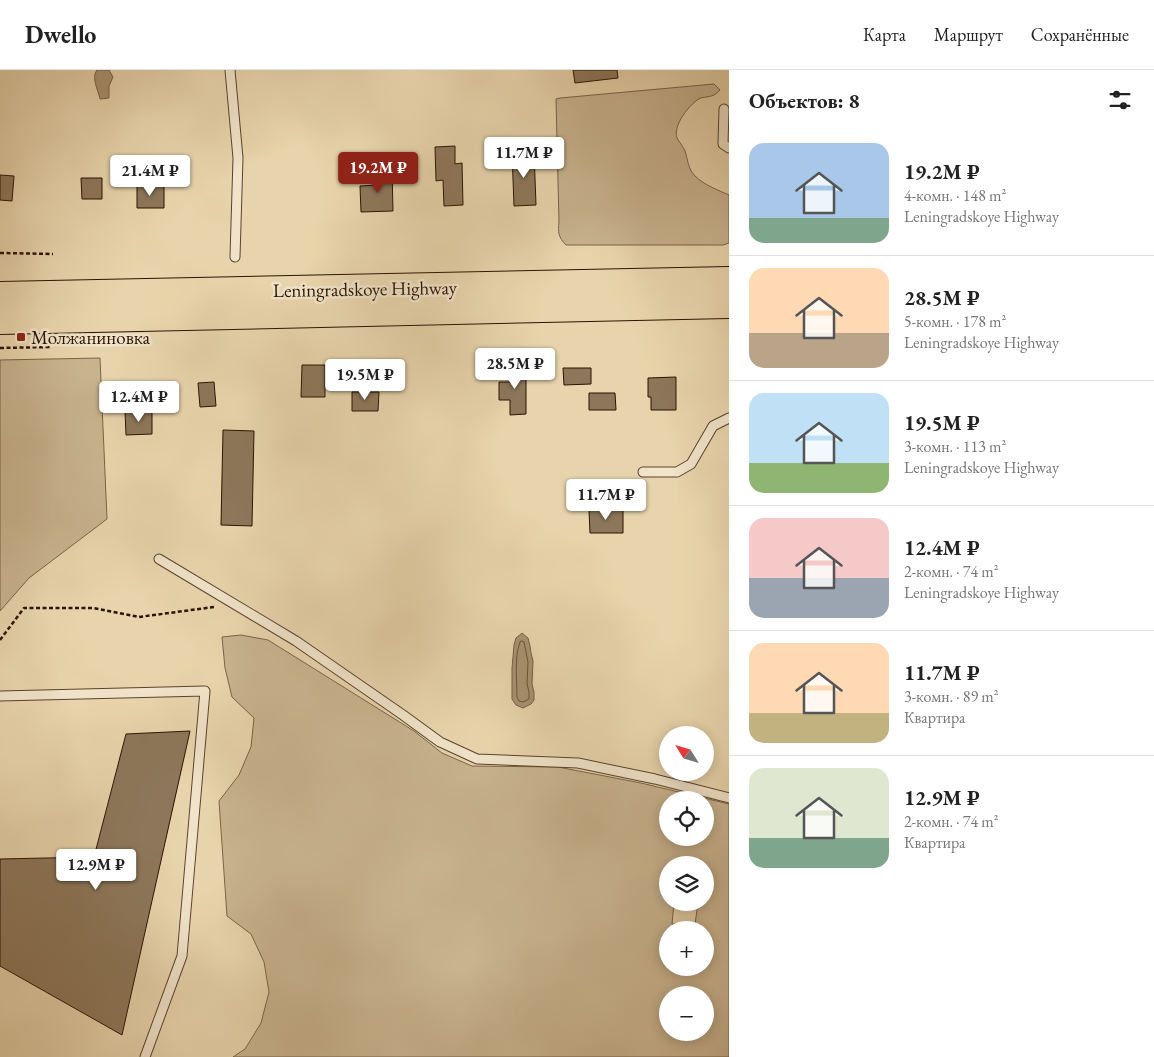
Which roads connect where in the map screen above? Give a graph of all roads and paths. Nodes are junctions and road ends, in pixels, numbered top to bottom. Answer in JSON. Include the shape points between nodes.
{"nodes":[{"id":1,"x":230,"y":70,"type":"edge"},
{"id":2,"x":724,"y":109,"type":"dead end"},
{"id":3,"x":729,"y":148,"type":"edge"},
{"id":4,"x":0,"y":253,"type":"edge"},
{"id":5,"x":53,"y":254,"type":"dead end"},
{"id":6,"x":235,"y":257,"type":"dead end"},
{"id":7,"x":729,"y":281,"type":"edge"},
{"id":8,"x":0,"y":296,"type":"edge"},
{"id":9,"x":729,"y":304,"type":"edge"},
{"id":10,"x":0,"y":320,"type":"edge"},
{"id":11,"x":52,"y":347,"type":"dead end"},
{"id":12,"x":0,"y":348,"type":"edge"},
{"id":13,"x":729,"y":418,"type":"edge"},
{"id":14,"x":643,"y":472,"type":"dead end"},
{"id":15,"x":159,"y":559,"type":"dead end"},
{"id":16,"x":234,"y":604,"type":"junction"},
{"id":17,"x":0,"y":640,"type":"edge"},
{"id":18,"x":0,"y":696,"type":"edge"},
{"id":19,"x":729,"y":798,"type":"edge"},
{"id":20,"x":145,"y":1057,"type":"edge"}],
"edges":[{"from":1,"to":6,"type":"lane","via":[[238,158]]},
{"from":2,"to":3,"type":"lane","via":[[723,144]]},
{"from":4,"to":5,"type":"path"},
{"from":7,"to":8,"type":"highway","name":"Leningradskoye Highway"},
{"from":9,"to":10,"type":"highway","name":"Leningradskoye Highway"},
{"from":11,"to":12,"type":"path"},
{"from":13,"to":14,"type":"lane","via":[[713,426],[691,464],[677,472]]},
{"from":15,"to":16,"type":"lane"},
{"from":16,"to":17,"type":"path","via":[[139,617],[93,608],[24,608]]},
{"from":16,"to":19,"type":"lane","via":[[296,641],[440,742],[476,759],[578,763],[655,778]]},
{"from":18,"to":20,"type":"lane","via":[[205,692],[182,956]]}]}
